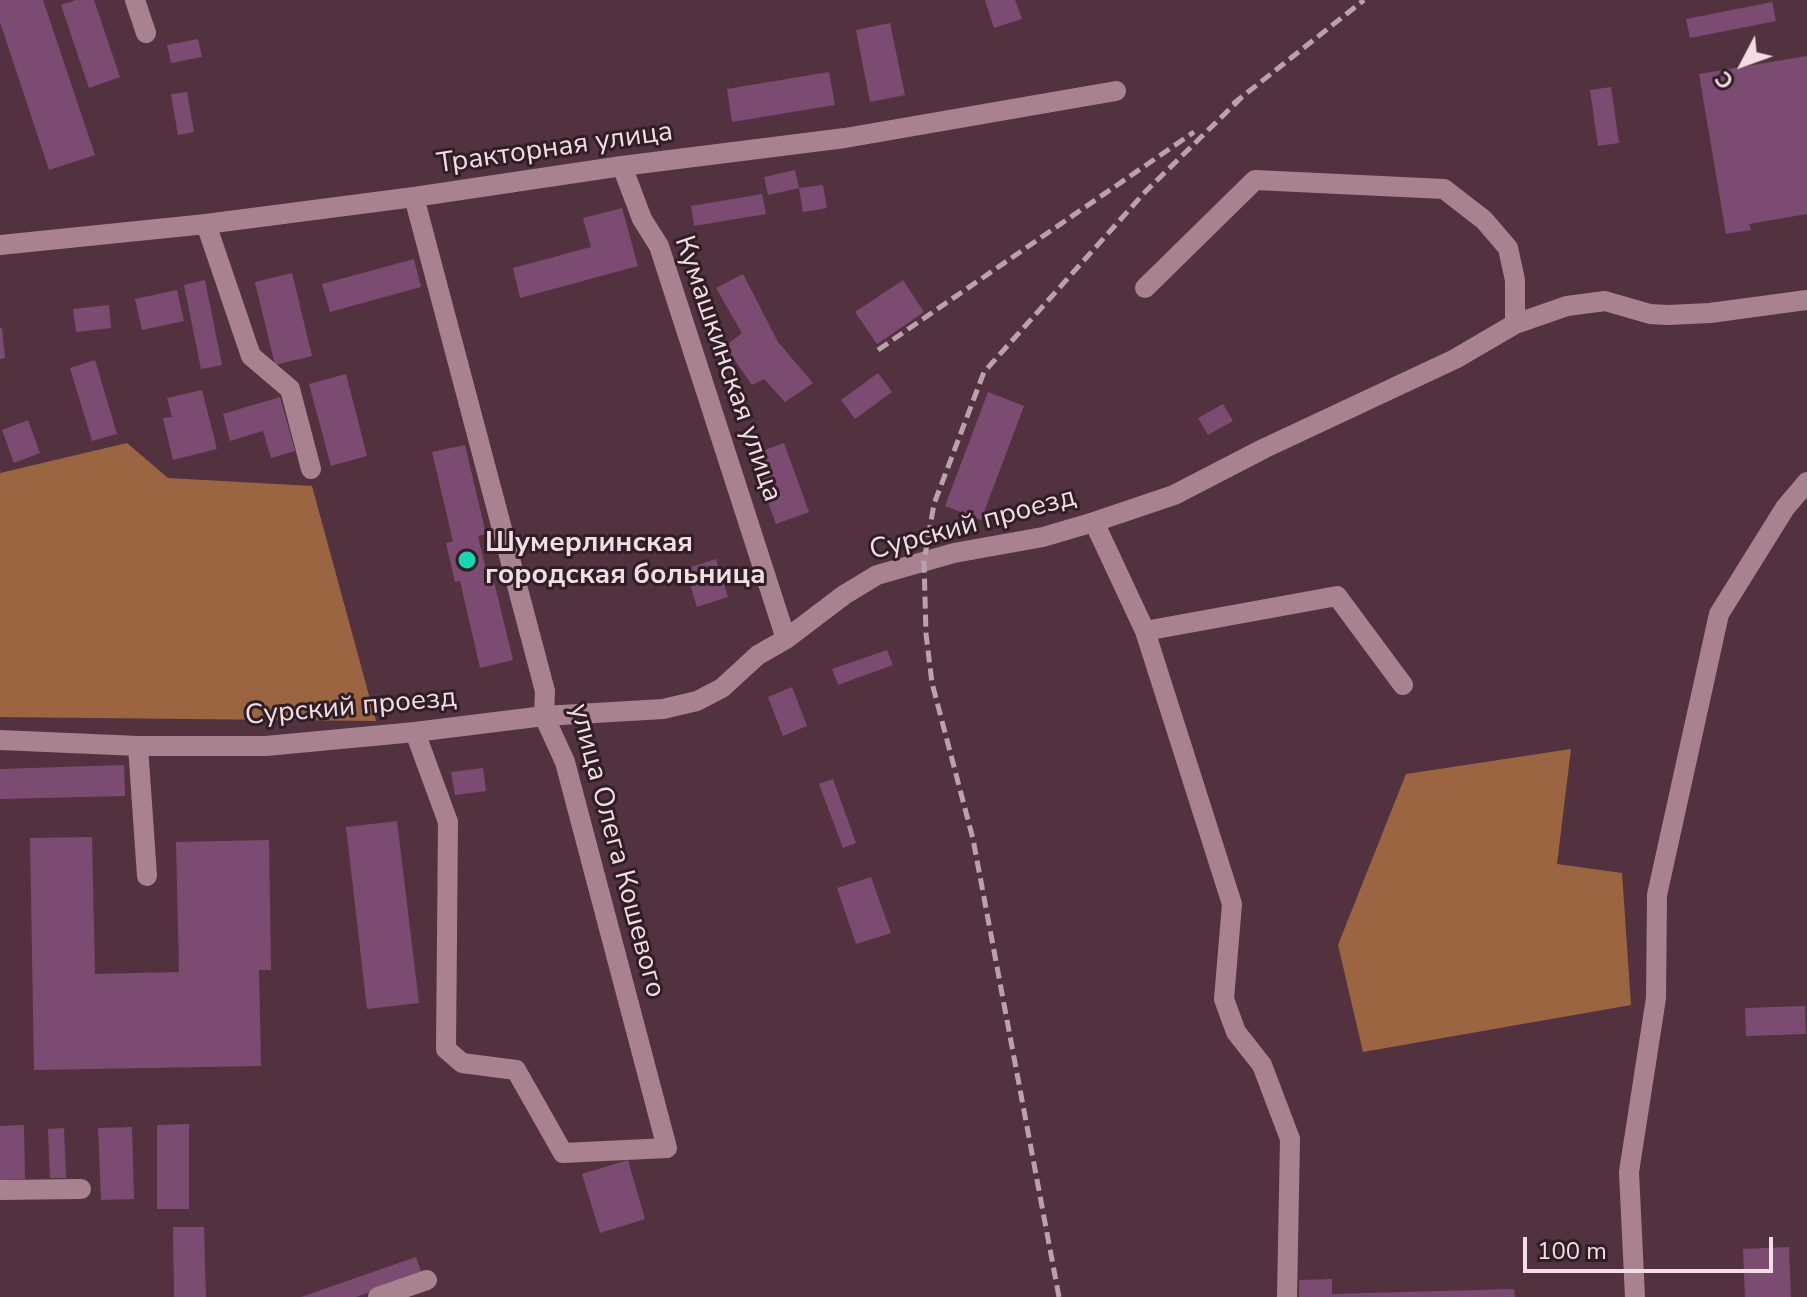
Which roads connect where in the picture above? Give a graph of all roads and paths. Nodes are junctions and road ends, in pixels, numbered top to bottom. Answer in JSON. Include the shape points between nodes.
{"nodes":[{"id":1,"x":135,"y":0,"type":"edge"},
{"id":2,"x":146,"y":33,"type":"dead end"},
{"id":3,"x":1116,"y":91,"type":"dead end"},
{"id":4,"x":622,"y":166,"type":"junction"},
{"id":5,"x":414,"y":197,"type":"junction"},
{"id":6,"x":206,"y":224,"type":"junction"},
{"id":7,"x":0,"y":245,"type":"edge"},
{"id":8,"x":1145,"y":288,"type":"dead end"},
{"id":9,"x":1807,"y":300,"type":"edge"},
{"id":10,"x":1515,"y":324,"type":"junction"},
{"id":11,"x":311,"y":469,"type":"dead end"},
{"id":12,"x":1807,"y":482,"type":"edge"},
{"id":13,"x":1094,"y":522,"type":"junction"},
{"id":14,"x":1145,"y":631,"type":"junction"},
{"id":15,"x":786,"y":639,"type":"junction"},
{"id":16,"x":1403,"y":685,"type":"dead end"},
{"id":17,"x":544,"y":716,"type":"junction"},
{"id":18,"x":415,"y":732,"type":"junction"},
{"id":19,"x":0,"y":740,"type":"edge"},
{"id":20,"x":138,"y":746,"type":"junction"},
{"id":21,"x":147,"y":876,"type":"dead end"},
{"id":22,"x":81,"y":1189,"type":"dead end"},
{"id":23,"x":0,"y":1190,"type":"edge"},
{"id":24,"x":427,"y":1280,"type":"dead end"},
{"id":25,"x":378,"y":1297,"type":"edge"},
{"id":26,"x":1287,"y":1297,"type":"edge"},
{"id":27,"x":1635,"y":1297,"type":"edge"}],
"edges":[{"from":1,"to":2,"type":"street"},
{"from":3,"to":4,"type":"street","name":"Тракторная улица","via":[[845,138]]},
{"from":4,"to":5,"type":"street","name":"Тракторная улица"},
{"from":4,"to":15,"type":"street","name":"Кумашкинская улица","via":[[642,219],[659,246]]},
{"from":5,"to":6,"type":"street","name":"Тракторная улица"},
{"from":5,"to":17,"type":"street","name":"улица Олега Кошевого","via":[[545,691]]},
{"from":6,"to":7,"type":"street","name":"Тракторная улица"},
{"from":6,"to":11,"type":"street","via":[[251,356],[290,389]]},
{"from":8,"to":10,"type":"street","via":[[1255,180],[1444,189],[1484,220],[1508,248],[1515,280]]},
{"from":9,"to":10,"type":"street","name":"Сурский проезд","via":[[1668,315],[1605,301],[1567,306]]},
{"from":10,"to":13,"type":"street","name":"Сурский проезд","via":[[1455,359],[1174,495]]},
{"from":12,"to":27,"type":"street","via":[[1719,614],[1657,895],[1656,998],[1629,1172]]},
{"from":13,"to":14,"type":"street"},
{"from":13,"to":15,"type":"street","name":"Сурский проезд","via":[[877,575]]},
{"from":14,"to":16,"type":"street","via":[[1337,596]]},
{"from":14,"to":26,"type":"street","via":[[1232,904],[1224,999],[1236,1032],[1262,1065],[1290,1139]]},
{"from":15,"to":17,"type":"street","name":"Сурский проезд","via":[[697,701],[663,709]]},
{"from":17,"to":18,"type":"street","name":"Сурский проезд"},
{"from":17,"to":18,"type":"street","name":"улица Олега Кошевого","via":[[565,762],[667,1148],[563,1153],[516,1070],[462,1063],[446,1049],[448,822]]},
{"from":18,"to":20,"type":"street","name":"Сурский проезд","via":[[266,746]]},
{"from":19,"to":20,"type":"street","name":"Сурский проезд"},
{"from":20,"to":21,"type":"street"},
{"from":22,"to":23,"type":"street"},
{"from":24,"to":25,"type":"street"}]}
